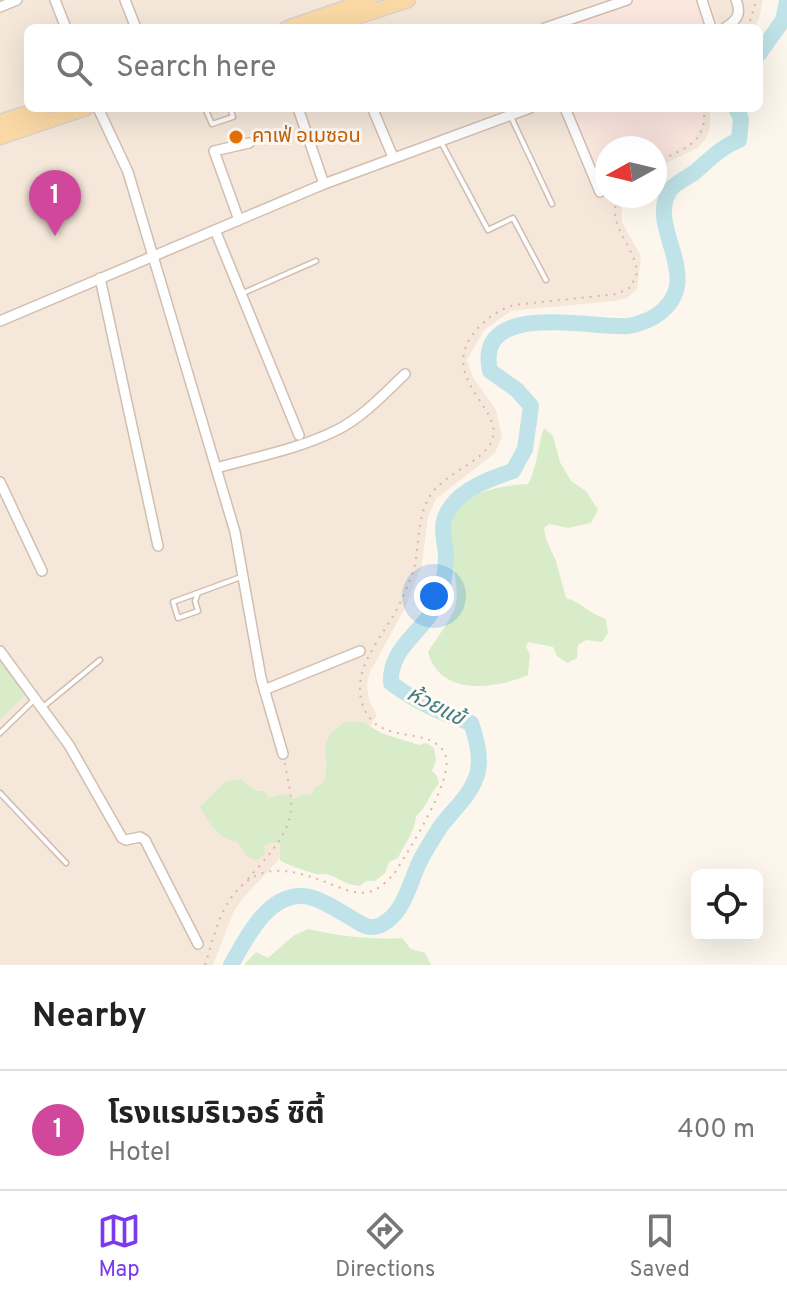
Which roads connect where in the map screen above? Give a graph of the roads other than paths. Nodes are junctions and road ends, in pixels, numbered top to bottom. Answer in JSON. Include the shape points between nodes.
{"nodes":[{"id":1,"x":17,"y":0,"type":"edge"},
{"id":2,"x":55,"y":0,"type":"edge"},
{"id":3,"x":125,"y":0,"type":"edge"},
{"id":4,"x":369,"y":0,"type":"edge"},
{"id":5,"x":408,"y":0,"type":"edge"},
{"id":6,"x":627,"y":0,"type":"edge"},
{"id":7,"x":702,"y":0,"type":"edge"},
{"id":8,"x":736,"y":0,"type":"edge"},
{"id":9,"x":609,"y":3,"type":"edge"},
{"id":10,"x":0,"y":7,"type":"edge"},
{"id":11,"x":64,"y":24,"type":"edge"},
{"id":12,"x":134,"y":24,"type":"edge"},
{"id":13,"x":299,"y":24,"type":"edge"},
{"id":14,"x":335,"y":24,"type":"edge"},
{"id":15,"x":555,"y":24,"type":"edge"},
{"id":16,"x":710,"y":24,"type":"edge"},
{"id":17,"x":730,"y":24,"type":"edge"},
{"id":18,"x":35,"y":112,"type":"edge"},
{"id":19,"x":70,"y":112,"type":"edge"},
{"id":20,"x":100,"y":112,"type":"edge"},
{"id":21,"x":207,"y":112,"type":"edge"},
{"id":22,"x":231,"y":112,"type":"edge"},
{"id":23,"x":299,"y":112,"type":"edge"},
{"id":24,"x":374,"y":112,"type":"dead end"},
{"id":25,"x":509,"y":112,"type":"edge"},
{"id":26,"x":567,"y":112,"type":"edge"},
{"id":27,"x":2,"y":129,"type":"edge"},
{"id":28,"x":440,"y":140,"type":"junction"},
{"id":29,"x":249,"y":143,"type":"dead end"},
{"id":30,"x":393,"y":157,"type":"junction"},
{"id":31,"x":595,"y":180,"type":"edge"},
{"id":32,"x":324,"y":184,"type":"junction"},
{"id":33,"x":552,"y":204,"type":"dead end"},
{"id":34,"x":239,"y":220,"type":"junction"},
{"id":35,"x":215,"y":230,"type":"junction"},
{"id":36,"x":155,"y":255,"type":"junction"},
{"id":37,"x":316,"y":261,"type":"dead end"},
{"id":38,"x":100,"y":278,"type":"junction"},
{"id":39,"x":546,"y":280,"type":"dead end"},
{"id":40,"x":241,"y":294,"type":"junction"},
{"id":41,"x":0,"y":321,"type":"edge"},
{"id":42,"x":405,"y":374,"type":"dead end"},
{"id":43,"x":299,"y":435,"type":"dead end"},
{"id":44,"x":216,"y":468,"type":"junction"},
{"id":45,"x":0,"y":482,"type":"edge"},
{"id":46,"x":158,"y":546,"type":"dead end"},
{"id":47,"x":42,"y":571,"type":"dead end"},
{"id":48,"x":243,"y":576,"type":"junction"},
{"id":49,"x":198,"y":593,"type":"junction"},
{"id":50,"x":0,"y":651,"type":"edge"},
{"id":51,"x":360,"y":651,"type":"dead end"},
{"id":52,"x":100,"y":660,"type":"dead end"},
{"id":53,"x":264,"y":690,"type":"junction"},
{"id":54,"x":36,"y":698,"type":"junction"},
{"id":55,"x":43,"y":707,"type":"junction"},
{"id":56,"x":0,"y":733,"type":"edge"},
{"id":57,"x":283,"y":754,"type":"road end"},
{"id":58,"x":0,"y":793,"type":"edge"},
{"id":59,"x":66,"y":863,"type":"dead end"},
{"id":60,"x":198,"y":944,"type":"dead end"}],
"edges":[{"from":1,"to":10,"type":"street"},
{"from":2,"to":11,"type":"street"},
{"from":3,"to":12,"type":"street"},
{"from":4,"to":13,"type":"main road"},
{"from":5,"to":14,"type":"main road"},
{"from":6,"to":9,"type":"street"},
{"from":7,"to":16,"type":"street"},
{"from":8,"to":17,"type":"street","via":[[738,18]]},
{"from":9,"to":15,"type":"street"},
{"from":18,"to":27,"type":"main road"},
{"from":19,"to":27,"type":"main road"},
{"from":20,"to":36,"type":"street","via":[[128,172]]},
{"from":21,"to":22,"type":"lane","via":[[212,124],[233,117]]},
{"from":23,"to":32,"type":"street"},
{"from":24,"to":30,"type":"street"},
{"from":25,"to":28,"type":"street"},
{"from":25,"to":33,"type":"lane"},
{"from":26,"to":31,"type":"street"},
{"from":28,"to":30,"type":"street"},
{"from":28,"to":39,"type":"lane","via":[[488,230],[513,218]]},
{"from":29,"to":34,"type":"street","via":[[214,151]]},
{"from":30,"to":32,"type":"street"},
{"from":32,"to":34,"type":"street"},
{"from":34,"to":35,"type":"street"},
{"from":35,"to":36,"type":"street"},
{"from":35,"to":40,"type":"street"},
{"from":36,"to":38,"type":"street"},
{"from":36,"to":44,"type":"street"},
{"from":37,"to":40,"type":"lane"},
{"from":38,"to":41,"type":"street"},
{"from":38,"to":46,"type":"street"},
{"from":40,"to":43,"type":"street"},
{"from":42,"to":44,"type":"street","via":[[338,430]]},
{"from":44,"to":48,"type":"street"},
{"from":45,"to":47,"type":"street"},
{"from":48,"to":49,"type":"lane"},
{"from":48,"to":53,"type":"street"},
{"from":49,"to":49,"type":"lane","via":[[198,611],[178,618],[173,602]]},
{"from":50,"to":54,"type":"street"},
{"from":51,"to":53,"type":"street"},
{"from":52,"to":55,"type":"lane"},
{"from":53,"to":57,"type":"street"},
{"from":54,"to":55,"type":"street"},
{"from":54,"to":56,"type":"lane"},
{"from":55,"to":60,"type":"street","via":[[122,838],[145,840]]},
{"from":58,"to":59,"type":"lane"}]}
